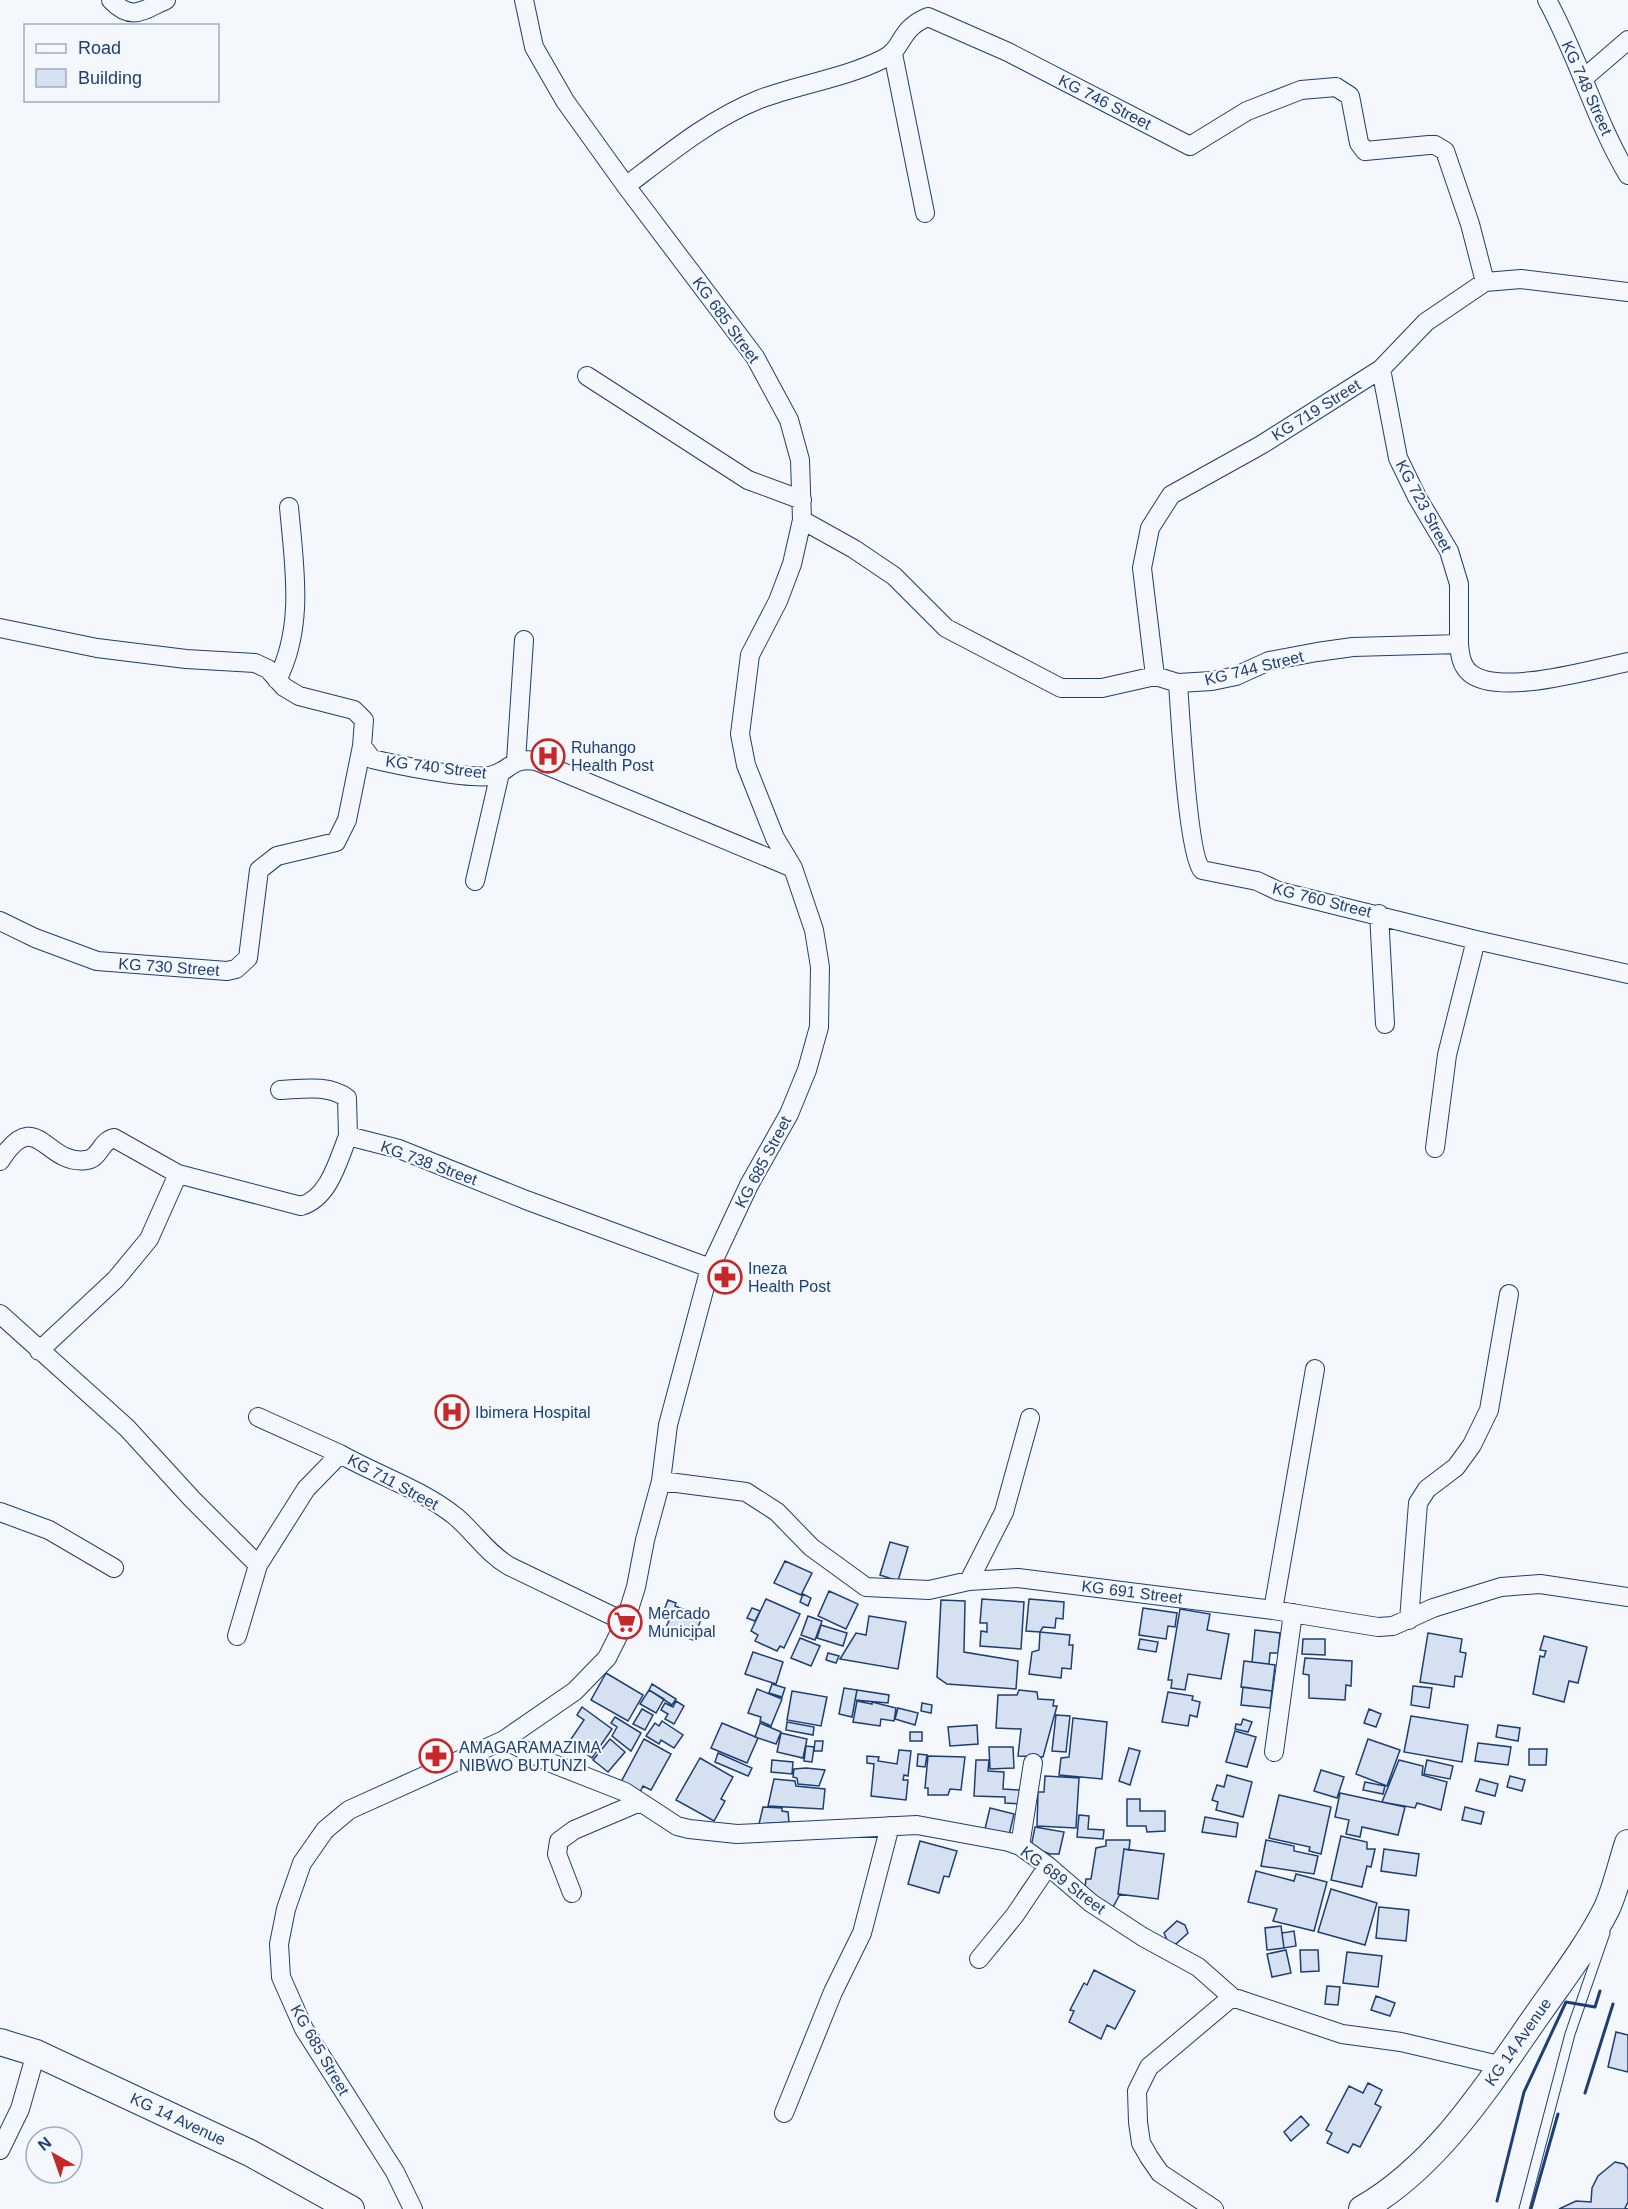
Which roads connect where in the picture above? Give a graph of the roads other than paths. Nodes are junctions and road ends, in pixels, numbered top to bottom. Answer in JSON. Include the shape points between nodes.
{"nodes":[{"id":1,"x":111,"y":0,"type":"edge"},
{"id":2,"x":166,"y":0,"type":"edge"},
{"id":3,"x":524,"y":0,"type":"edge"},
{"id":4,"x":1547,"y":0,"type":"edge"},
{"id":5,"x":1628,"y":40,"type":"edge"},
{"id":6,"x":893,"y":54,"type":"junction"},
{"id":7,"x":1584,"y":78,"type":"junction"},
{"id":8,"x":1628,"y":175,"type":"edge"},
{"id":9,"x":626,"y":186,"type":"junction"},
{"id":10,"x":926,"y":213,"type":"dead end"},
{"id":11,"x":1485,"y":282,"type":"junction"},
{"id":12,"x":1628,"y":292,"type":"edge"},
{"id":13,"x":1381,"y":369,"type":"junction"},
{"id":14,"x":587,"y":376,"type":"dead end"},
{"id":15,"x":802,"y":500,"type":"junction"},
{"id":16,"x":289,"y":507,"type":"dead end"},
{"id":17,"x":802,"y":520,"type":"junction"},
{"id":18,"x":0,"y":628,"type":"edge"},
{"id":19,"x":524,"y":640,"type":"dead end"},
{"id":20,"x":1459,"y":644,"type":"junction"},
{"id":21,"x":1628,"y":662,"type":"edge"},
{"id":22,"x":1155,"y":676,"type":"junction"},
{"id":23,"x":277,"y":680,"type":"junction"},
{"id":24,"x":1178,"y":683,"type":"junction"},
{"id":25,"x":362,"y":746,"type":"junction"},
{"id":26,"x":516,"y":760,"type":"junction"},
{"id":27,"x":500,"y":773,"type":"junction"},
{"id":28,"x":794,"y":868,"type":"junction"},
{"id":29,"x":475,"y":881,"type":"dead end"},
{"id":30,"x":1379,"y":914,"type":"junction"},
{"id":31,"x":0,"y":921,"type":"edge"},
{"id":32,"x":1476,"y":940,"type":"junction"},
{"id":33,"x":1628,"y":974,"type":"edge"},
{"id":34,"x":1385,"y":1024,"type":"dead end"},
{"id":35,"x":280,"y":1090,"type":"dead end"},
{"id":36,"x":348,"y":1136,"type":"junction"},
{"id":37,"x":1435,"y":1148,"type":"dead end"},
{"id":38,"x":0,"y":1161,"type":"edge"},
{"id":39,"x":178,"y":1174,"type":"junction"},
{"id":40,"x":710,"y":1268,"type":"junction"},
{"id":41,"x":1509,"y":1294,"type":"dead end"},
{"id":42,"x":0,"y":1314,"type":"edge"},
{"id":43,"x":39,"y":1351,"type":"junction"},
{"id":44,"x":1315,"y":1369,"type":"dead end"},
{"id":45,"x":258,"y":1417,"type":"dead end"},
{"id":46,"x":1030,"y":1418,"type":"dead end"},
{"id":47,"x":340,"y":1454,"type":"junction"},
{"id":48,"x":661,"y":1481,"type":"junction"},
{"id":49,"x":0,"y":1512,"type":"edge"},
{"id":50,"x":258,"y":1565,"type":"junction"},
{"id":51,"x":114,"y":1568,"type":"dead end"},
{"id":52,"x":969,"y":1581,"type":"junction"},
{"id":53,"x":1628,"y":1597,"type":"edge"},
{"id":54,"x":1273,"y":1610,"type":"junction"},
{"id":55,"x":1293,"y":1613,"type":"junction"},
{"id":56,"x":1409,"y":1620,"type":"junction"},
{"id":57,"x":625,"y":1622,"type":"junction"},
{"id":58,"x":237,"y":1636,"type":"dead end"},
{"id":59,"x":504,"y":1740,"type":"junction"},
{"id":60,"x":1274,"y":1752,"type":"dead end"},
{"id":61,"x":1033,"y":1763,"type":"dead end"},
{"id":62,"x":640,"y":1802,"type":"junction"},
{"id":63,"x":890,"y":1826,"type":"junction"},
{"id":64,"x":1628,"y":1843,"type":"edge"},
{"id":65,"x":1020,"y":1846,"type":"junction"},
{"id":66,"x":1048,"y":1866,"type":"junction"},
{"id":67,"x":572,"y":1893,"type":"dead end"},
{"id":68,"x":1607,"y":1907,"type":"junction"},
{"id":69,"x":979,"y":1959,"type":"dead end"},
{"id":70,"x":1232,"y":1997,"type":"junction"},
{"id":71,"x":0,"y":2042,"type":"edge"},
{"id":72,"x":36,"y":2053,"type":"junction"},
{"id":73,"x":1503,"y":2066,"type":"junction"},
{"id":74,"x":784,"y":2113,"type":"dead end"},
{"id":75,"x":0,"y":2150,"type":"edge"},
{"id":76,"x":351,"y":2209,"type":"edge"},
{"id":77,"x":413,"y":2209,"type":"edge"},
{"id":78,"x":1214,"y":2209,"type":"edge"},
{"id":79,"x":1362,"y":2209,"type":"edge"},
{"id":80,"x":1524,"y":2209,"type":"edge"}],
"edges":[{"from":1,"to":2,"type":"street","via":[[124,12],[135,14]]},
{"from":3,"to":9,"type":"street","name":"KG 685 Street","via":[[534,47],[565,101]]},
{"from":4,"to":7,"type":"street","name":"KG 748 Street"},
{"from":5,"to":7,"type":"street"},
{"from":6,"to":9,"type":"street","via":[[723,116]]},
{"from":6,"to":10,"type":"street"},
{"from":6,"to":11,"type":"street","name":"KG 746 Street","via":[[903,34],[915,22],[928,17],[1008,52],[1190,146],[1247,111],[1301,90],[1343,89],[1350,96],[1359,143],[1365,151],[1436,145],[1445,151]]},
{"from":7,"to":8,"type":"street","name":"KG 748 Street"},
{"from":9,"to":15,"type":"street","name":"KG 685 Street","via":[[755,357],[789,420],[800,460]]},
{"from":11,"to":12,"type":"street","name":"KG 719 Street","via":[[1521,279]]},
{"from":11,"to":13,"type":"street","name":"KG 719 Street","via":[[1425,322]]},
{"from":13,"to":20,"type":"street","name":"KG 723 Street","via":[[1398,458],[1449,551],[1459,584]]},
{"from":13,"to":22,"type":"street","name":"KG 719 Street","via":[[1261,445],[1171,495],[1150,528],[1142,568]]},
{"from":14,"to":15,"type":"street","via":[[748,480]]},
{"from":15,"to":17,"type":"street","name":"KG 685 Street"},
{"from":16,"to":23,"type":"street","via":[[297,594],[290,649]]},
{"from":17,"to":22,"type":"street","name":"KG 744 Street","via":[[894,576],[946,628],[1041,680],[1060,688],[1102,688]]},
{"from":17,"to":28,"type":"street","name":"KG 685 Street","via":[[792,564],[750,655],[740,734],[746,765],[775,838]]},
{"from":18,"to":23,"type":"street","via":[[97,648],[255,663]]},
{"from":19,"to":26,"type":"street"},
{"from":20,"to":21,"type":"street","via":[[1461,661],[1470,674],[1503,683],[1529,683]]},
{"from":20,"to":24,"type":"street","name":"KG 744 Street","via":[[1353,647],[1269,661],[1236,676],[1212,681]]},
{"from":22,"to":24,"type":"street","name":"KG 744 Street"},
{"from":23,"to":25,"type":"street","via":[[299,696],[354,710],[364,720]]},
{"from":24,"to":30,"type":"street","name":"KG 760 Street","via":[[1190,828],[1198,867],[1208,873],[1240,877],[1278,891]]},
{"from":25,"to":27,"type":"street","name":"KG 740 Street","via":[[372,759],[384,762],[479,776]]},
{"from":25,"to":31,"type":"street","name":"KG 730 Street","via":[[347,820],[336,842],[277,856],[259,870],[248,958],[236,969],[97,961]]},
{"from":26,"to":27,"type":"street","name":"KG 740 Street"},
{"from":26,"to":28,"type":"street","via":[[536,761]]},
{"from":27,"to":29,"type":"street"},
{"from":28,"to":40,"type":"street","name":"KG 685 Street","via":[[816,939],[820,967],[819,1027],[789,1114],[749,1185]]},
{"from":30,"to":32,"type":"street","name":"KG 760 Street"},
{"from":30,"to":34,"type":"street"},
{"from":32,"to":33,"type":"street","name":"KG 760 Street"},
{"from":32,"to":37,"type":"street","via":[[1447,1055]]},
{"from":35,"to":36,"type":"street","via":[[328,1089],[347,1098]]},
{"from":36,"to":39,"type":"street","via":[[330,1181],[311,1203],[301,1206]]},
{"from":36,"to":40,"type":"street","name":"KG 738 Street","via":[[399,1149]]},
{"from":38,"to":39,"type":"street","via":[[10,1144],[21,1136],[30,1135],[84,1161],[93,1158],[106,1141],[114,1138]]},
{"from":39,"to":43,"type":"street","via":[[148,1239],[116,1279]]},
{"from":40,"to":48,"type":"street","name":"KG 685 Street","via":[[668,1425]]},
{"from":41,"to":56,"type":"street","via":[[1489,1410],[1456,1467],[1427,1489],[1418,1503]]},
{"from":42,"to":43,"type":"street"},
{"from":43,"to":50,"type":"street","via":[[127,1428]]},
{"from":44,"to":54,"type":"street"},
{"from":45,"to":47,"type":"street"},
{"from":46,"to":52,"type":"street","via":[[1004,1512]]},
{"from":47,"to":50,"type":"street","name":"KG 711 Street","via":[[306,1489]]},
{"from":47,"to":57,"type":"street","name":"KG 711 Street","via":[[454,1515],[509,1566]]},
{"from":48,"to":52,"type":"street","name":"KG 691 Street","via":[[746,1492],[777,1512],[820,1554],[866,1587],[929,1590]]},
{"from":48,"to":57,"type":"street","name":"KG 685 Street"},
{"from":49,"to":51,"type":"street","via":[[49,1530]]},
{"from":50,"to":58,"type":"street","name":"KG 711 Street"},
{"from":52,"to":54,"type":"street","name":"KG 691 Street","via":[[1018,1578]]},
{"from":53,"to":56,"type":"street","name":"KG 691 Street","via":[[1540,1584],[1502,1587],[1433,1608]]},
{"from":54,"to":55,"type":"street","name":"KG 691 Street"},
{"from":55,"to":56,"type":"street","name":"KG 691 Street","via":[[1378,1627]]},
{"from":55,"to":60,"type":"street"},
{"from":57,"to":59,"type":"street","name":"KG 685 Street","via":[[608,1658],[575,1691]]},
{"from":59,"to":62,"type":"street","name":"KG 689 Street"},
{"from":59,"to":77,"type":"street","name":"KG 685 Street","via":[[370,1799],[325,1830],[302,1863],[279,1944],[281,1977],[304,2029],[395,2172]]},
{"from":61,"to":65,"type":"street"},
{"from":62,"to":63,"type":"street","name":"KG 689 Street","via":[[677,1827],[737,1834]]},
{"from":62,"to":67,"type":"street","via":[[574,1830],[559,1842],[557,1854]]},
{"from":63,"to":65,"type":"street","name":"KG 689 Street","via":[[917,1825]]},
{"from":63,"to":74,"type":"street","via":[[861,1933]]},
{"from":64,"to":68,"type":"main road","name":"KG 14 Avenue"},
{"from":65,"to":66,"type":"street","name":"KG 689 Street"},
{"from":66,"to":69,"type":"street"},
{"from":66,"to":70,"type":"street","name":"KG 689 Street","via":[[1091,1904],[1198,1967]]},
{"from":68,"to":73,"type":"main road","name":"KG 14 Avenue"},
{"from":68,"to":80,"type":"lane","via":[[1605,1935],[1570,2034]]},
{"from":70,"to":73,"type":"street","name":"KG 689 Street","via":[[1342,2034],[1401,2042]]},
{"from":70,"to":78,"type":"street","via":[[1149,2067],[1137,2091],[1140,2133],[1149,2157],[1160,2173]]},
{"from":71,"to":72,"type":"main road","name":"KG 14 Avenue"},
{"from":72,"to":75,"type":"street","via":[[20,2109]]},
{"from":72,"to":76,"type":"main road","name":"KG 14 Avenue","via":[[250,2153]]},
{"from":73,"to":79,"type":"main road","name":"KG 14 Avenue","via":[[1445,2139],[1380,2199]]}]}
